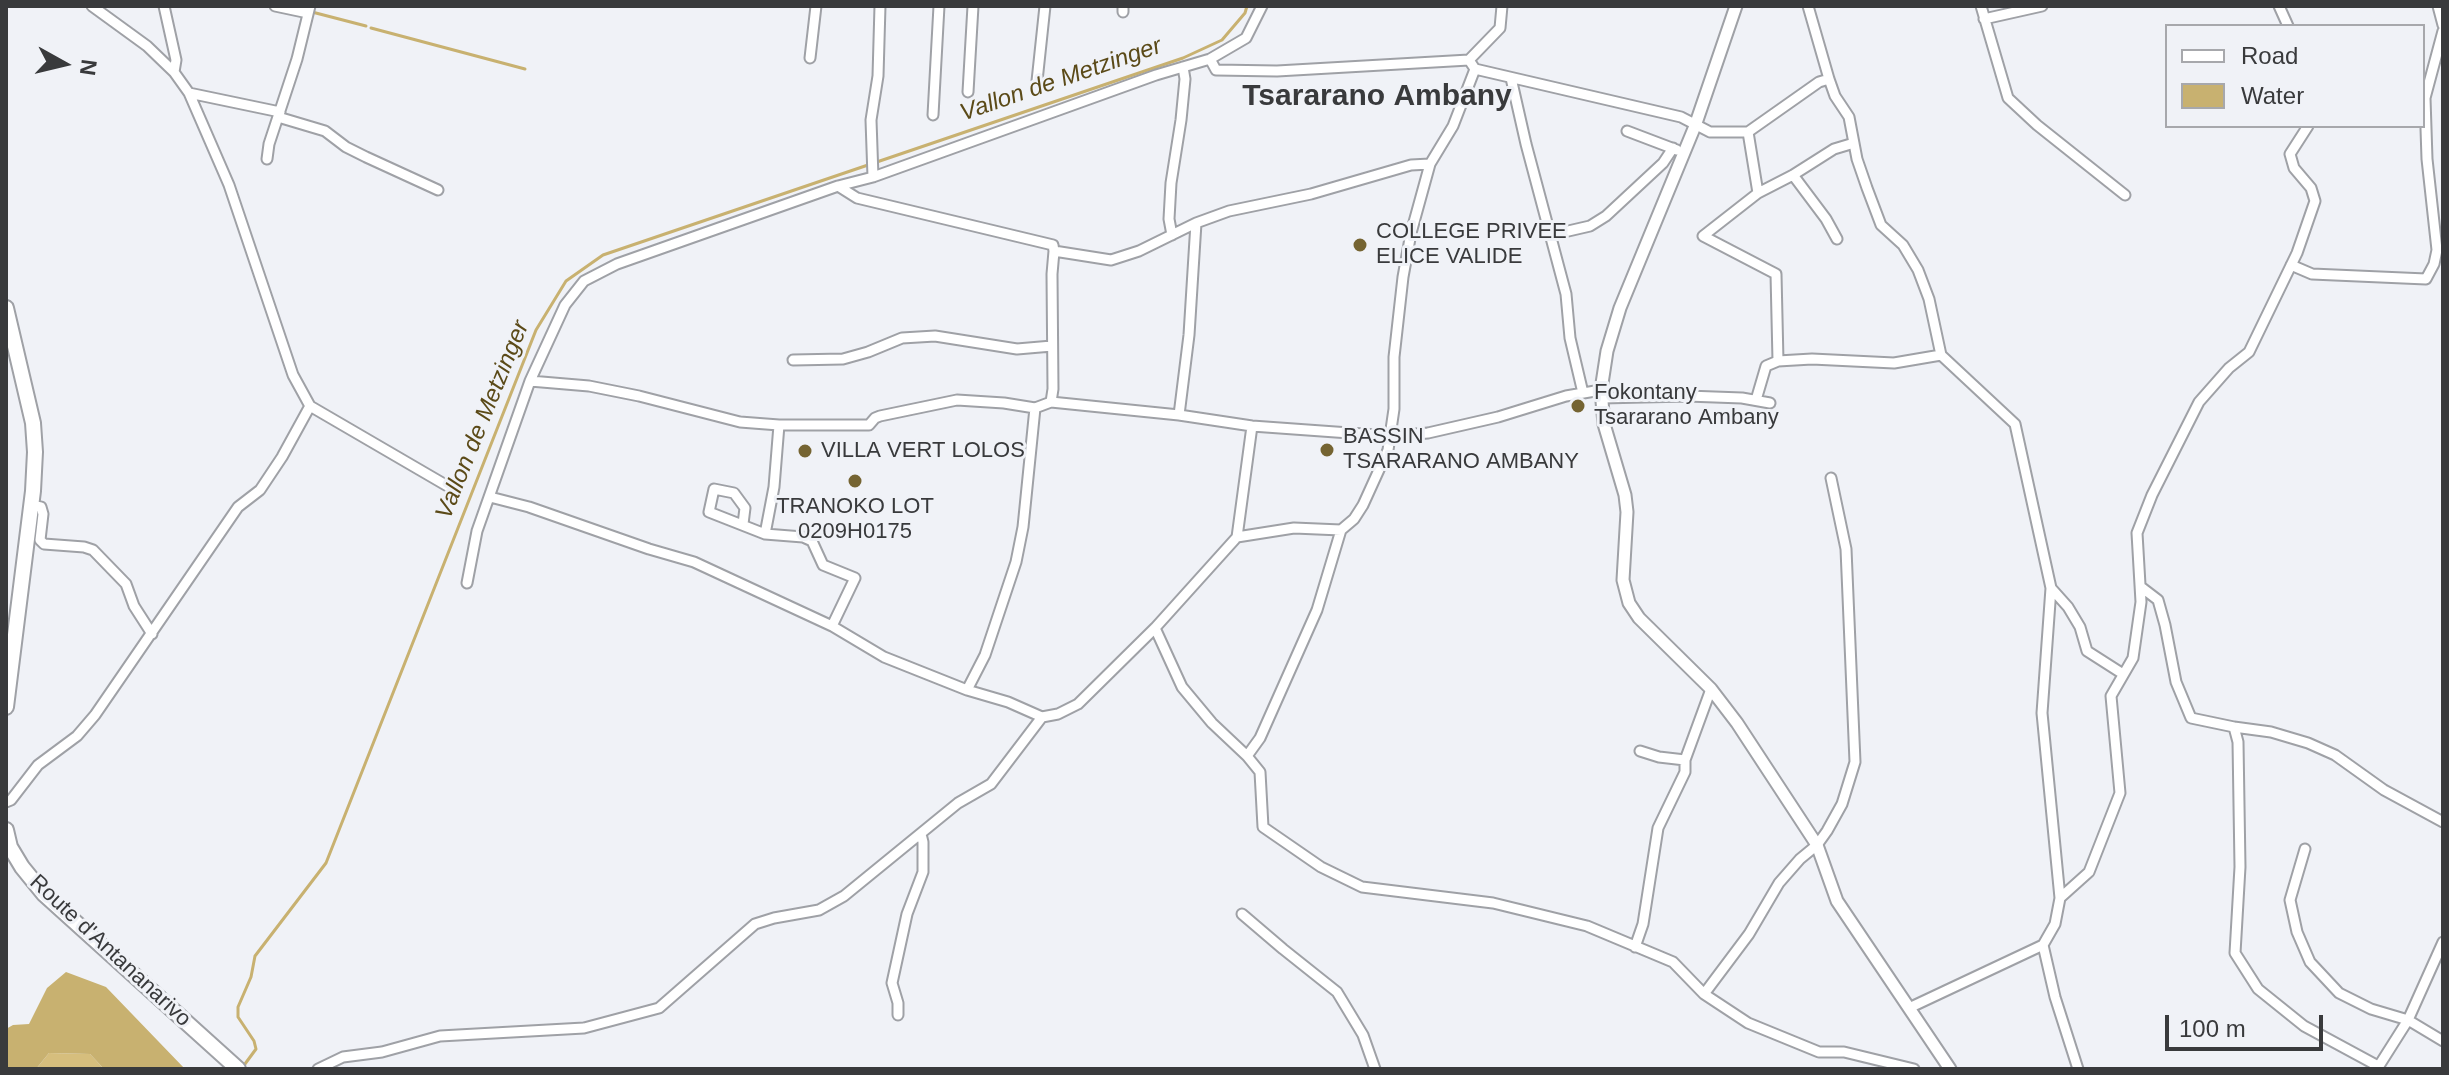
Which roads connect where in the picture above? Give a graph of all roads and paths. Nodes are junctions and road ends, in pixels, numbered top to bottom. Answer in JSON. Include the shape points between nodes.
{"nodes":[{"id":1,"x":92,"y":6,"type":"edge"},
{"id":2,"x":164,"y":6,"type":"edge"},
{"id":3,"x":275,"y":6,"type":"edge"},
{"id":4,"x":816,"y":6,"type":"edge"},
{"id":5,"x":880,"y":6,"type":"edge"},
{"id":6,"x":939,"y":6,"type":"edge"},
{"id":7,"x":973,"y":6,"type":"edge"},
{"id":8,"x":1045,"y":6,"type":"edge"},
{"id":9,"x":1262,"y":6,"type":"edge"},
{"id":10,"x":1502,"y":6,"type":"edge"},
{"id":11,"x":1736,"y":6,"type":"edge"},
{"id":12,"x":1808,"y":6,"type":"edge"},
{"id":13,"x":1981,"y":6,"type":"edge"},
{"id":14,"x":2042,"y":6,"type":"edge"},
{"id":15,"x":2438,"y":6,"type":"edge"},
{"id":16,"x":309,"y":10,"type":"edge"},
{"id":17,"x":1984,"y":19,"type":"junction"},
{"id":18,"x":2443,"y":28,"type":"edge"},
{"id":19,"x":810,"y":58,"type":"dead end"},
{"id":20,"x":1210,"y":59,"type":"junction"},
{"id":21,"x":1472,"y":64,"type":"junction"},
{"id":22,"x":1183,"y":67,"type":"junction"},
{"id":23,"x":174,"y":72,"type":"junction"},
{"id":24,"x":1511,"y":78,"type":"junction"},
{"id":25,"x":1829,"y":79,"type":"junction"},
{"id":26,"x":1037,"y":81,"type":"dead end"},
{"id":27,"x":968,"y":92,"type":"dead end"},
{"id":28,"x":189,"y":93,"type":"junction"},
{"id":29,"x":279,"y":114,"type":"junction"},
{"id":30,"x":933,"y":115,"type":"dead end"},
{"id":31,"x":1695,"y":126,"type":"junction"},
{"id":32,"x":2307,"y":128,"type":"edge"},
{"id":33,"x":1627,"y":131,"type":"dead end"},
{"id":34,"x":1748,"y":132,"type":"junction"},
{"id":35,"x":1854,"y":143,"type":"junction"},
{"id":36,"x":1678,"y":150,"type":"junction"},
{"id":37,"x":267,"y":159,"type":"dead end"},
{"id":38,"x":1430,"y":164,"type":"junction"},
{"id":39,"x":1793,"y":175,"type":"junction"},
{"id":40,"x":873,"y":177,"type":"junction"},
{"id":41,"x":838,"y":186,"type":"junction"},
{"id":42,"x":438,"y":190,"type":"dead end"},
{"id":43,"x":1758,"y":193,"type":"junction"},
{"id":44,"x":2125,"y":195,"type":"dead end"},
{"id":45,"x":1196,"y":223,"type":"junction"},
{"id":46,"x":1172,"y":235,"type":"junction"},
{"id":47,"x":1551,"y":235,"type":"junction"},
{"id":48,"x":1837,"y":239,"type":"dead end"},
{"id":49,"x":1054,"y":251,"type":"junction"},
{"id":50,"x":2291,"y":265,"type":"junction"},
{"id":51,"x":6,"y":308,"type":"edge"},
{"id":52,"x":1052,"y":346,"type":"junction"},
{"id":53,"x":1941,"y":355,"type":"junction"},
{"id":54,"x":793,"y":360,"type":"dead end"},
{"id":55,"x":1778,"y":361,"type":"junction"},
{"id":56,"x":530,"y":381,"type":"junction"},
{"id":57,"x":1583,"y":393,"type":"junction"},
{"id":58,"x":1602,"y":394,"type":"junction"},
{"id":59,"x":1756,"y":400,"type":"junction"},
{"id":60,"x":1051,"y":402,"type":"junction"},
{"id":61,"x":1770,"y":403,"type":"dead end"},
{"id":62,"x":310,"y":406,"type":"junction"},
{"id":63,"x":1035,"y":408,"type":"junction"},
{"id":64,"x":1179,"y":415,"type":"junction"},
{"id":65,"x":779,"y":425,"type":"junction"},
{"id":66,"x":1252,"y":426,"type":"junction"},
{"id":67,"x":1391,"y":436,"type":"junction"},
{"id":68,"x":1831,"y":478,"type":"dead end"},
{"id":69,"x":456,"y":491,"type":"dead end"},
{"id":70,"x":490,"y":497,"type":"junction"},
{"id":71,"x":31,"y":505,"type":"junction"},
{"id":72,"x":743,"y":524,"type":"junction"},
{"id":73,"x":1341,"y":530,"type":"junction"},
{"id":74,"x":765,"y":534,"type":"junction"},
{"id":75,"x":1237,"y":537,"type":"junction"},
{"id":76,"x":467,"y":583,"type":"dead end"},
{"id":77,"x":2141,"y":587,"type":"junction"},
{"id":78,"x":2051,"y":588,"type":"junction"},
{"id":79,"x":832,"y":626,"type":"junction"},
{"id":80,"x":1155,"y":628,"type":"junction"},
{"id":81,"x":152,"y":634,"type":"junction"},
{"id":82,"x":2123,"y":674,"type":"junction"},
{"id":83,"x":1711,"y":689,"type":"junction"},
{"id":84,"x":967,"y":690,"type":"junction"},
{"id":85,"x":6,"y":707,"type":"edge"},
{"id":86,"x":1042,"y":717,"type":"junction"},
{"id":87,"x":2234,"y":727,"type":"junction"},
{"id":88,"x":1640,"y":751,"type":"dead end"},
{"id":89,"x":1247,"y":756,"type":"junction"},
{"id":90,"x":1685,"y":760,"type":"junction"},
{"id":91,"x":6,"y":802,"type":"edge"},
{"id":92,"x":2443,"y":822,"type":"edge"},
{"id":93,"x":6,"y":830,"type":"edge"},
{"id":94,"x":921,"y":834,"type":"junction"},
{"id":95,"x":1817,"y":845,"type":"junction"},
{"id":96,"x":2305,"y":849,"type":"dead end"},
{"id":97,"x":2060,"y":898,"type":"junction"},
{"id":98,"x":1242,"y":914,"type":"dead end"},
{"id":99,"x":2443,"y":942,"type":"edge"},
{"id":100,"x":2043,"y":945,"type":"junction"},
{"id":101,"x":1635,"y":947,"type":"junction"},
{"id":102,"x":1704,"y":994,"type":"junction"},
{"id":103,"x":1909,"y":1008,"type":"junction"},
{"id":104,"x":898,"y":1015,"type":"dead end"},
{"id":105,"x":2408,"y":1020,"type":"junction"},
{"id":106,"x":2443,"y":1041,"type":"edge"},
{"id":107,"x":234,"y":1066,"type":"edge"},
{"id":108,"x":2377,"y":1068,"type":"edge"},
{"id":109,"x":318,"y":1069,"type":"edge"},
{"id":110,"x":1375,"y":1069,"type":"edge"},
{"id":111,"x":1914,"y":1069,"type":"edge"},
{"id":112,"x":1950,"y":1069,"type":"edge"},
{"id":113,"x":2078,"y":1069,"type":"edge"}],
"edges":[{"from":1,"to":23,"type":"street"},
{"from":2,"to":23,"type":"street"},
{"from":3,"to":16,"type":"street"},
{"from":4,"to":19,"type":"street"},
{"from":5,"to":40,"type":"street","via":[[871,120]]},
{"from":6,"to":30,"type":"street"},
{"from":7,"to":27,"type":"street"},
{"from":8,"to":26,"type":"street"},
{"from":9,"to":20,"type":"street","via":[[1246,38]]},
{"from":10,"to":21,"type":"street","via":[[1500,28]]},
{"from":11,"to":31,"type":"street"},
{"from":12,"to":25,"type":"street"},
{"from":13,"to":17,"type":"street"},
{"from":14,"to":17,"type":"street"},
{"from":15,"to":18,"type":"street"},
{"from":16,"to":29,"type":"street"},
{"from":17,"to":44,"type":"street","via":[[2008,98]]},
{"from":18,"to":50,"type":"street","via":[[2425,98],[2437,250],[2426,279],[2312,274]]},
{"from":20,"to":21,"type":"street","via":[[1216,70]]},
{"from":20,"to":22,"type":"street"},
{"from":21,"to":24,"type":"street"},
{"from":21,"to":38,"type":"street","via":[[1453,126]]},
{"from":22,"to":40,"type":"street"},
{"from":22,"to":46,"type":"street","via":[[1171,183]]},
{"from":23,"to":28,"type":"street"},
{"from":24,"to":31,"type":"street","via":[[1681,117]]},
{"from":24,"to":47,"type":"street"},
{"from":25,"to":34,"type":"street"},
{"from":25,"to":35,"type":"street","via":[[1849,117]]},
{"from":28,"to":29,"type":"street"},
{"from":28,"to":62,"type":"street","via":[[229,185],[293,375]]},
{"from":29,"to":37,"type":"street"},
{"from":29,"to":42,"type":"street","via":[[325,131],[346,147]]},
{"from":31,"to":34,"type":"street","via":[[1710,132]]},
{"from":31,"to":36,"type":"street"},
{"from":32,"to":50,"type":"street","via":[[2290,154],[2315,201]]},
{"from":33,"to":36,"type":"street"},
{"from":34,"to":43,"type":"street"},
{"from":35,"to":39,"type":"street"},
{"from":35,"to":53,"type":"street","via":[[1881,225],[1903,245],[1918,270]]},
{"from":36,"to":47,"type":"street","via":[[1606,216],[1590,226]]},
{"from":36,"to":58,"type":"street","via":[[1620,308]]},
{"from":38,"to":45,"type":"street"},
{"from":38,"to":67,"type":"street","via":[[1403,277]]},
{"from":39,"to":43,"type":"street"},
{"from":39,"to":48,"type":"street"},
{"from":40,"to":41,"type":"street"},
{"from":41,"to":49,"type":"street","via":[[857,198],[1053,245]]},
{"from":41,"to":56,"type":"street","via":[[617,264],[584,281],[565,305]]},
{"from":43,"to":55,"type":"street","via":[[1703,236],[1776,274]]},
{"from":45,"to":46,"type":"street"},
{"from":45,"to":64,"type":"street"},
{"from":46,"to":49,"type":"street","via":[[1111,260]]},
{"from":47,"to":57,"type":"street"},
{"from":49,"to":52,"type":"street"},
{"from":50,"to":77,"type":"street","via":[[2249,352],[2199,402],[2152,495],[2137,533]]},
{"from":51,"to":71,"type":"main road","via":[[33,423]]},
{"from":52,"to":54,"type":"street","via":[[1017,349],[935,336],[902,338],[843,359]]},
{"from":52,"to":60,"type":"street"},
{"from":53,"to":55,"type":"street","via":[[1894,363]]},
{"from":53,"to":78,"type":"street","via":[[2015,424]]},
{"from":55,"to":59,"type":"street","via":[[1766,366]]},
{"from":56,"to":65,"type":"street","via":[[589,386],[740,422]]},
{"from":56,"to":70,"type":"street"},
{"from":57,"to":58,"type":"street"},
{"from":57,"to":67,"type":"street","via":[[1428,433]]},
{"from":58,"to":59,"type":"street"},
{"from":58,"to":83,"type":"street","via":[[1604,424],[1625,495],[1623,580],[1629,603]]},
{"from":59,"to":61,"type":"street"},
{"from":60,"to":63,"type":"street"},
{"from":60,"to":64,"type":"street"},
{"from":62,"to":69,"type":"street"},
{"from":62,"to":81,"type":"street","via":[[260,490],[238,507]]},
{"from":63,"to":65,"type":"street","via":[[957,400],[880,416],[869,425]]},
{"from":63,"to":84,"type":"street","via":[[1016,562],[985,655]]},
{"from":64,"to":66,"type":"street"},
{"from":65,"to":74,"type":"street"},
{"from":66,"to":67,"type":"street"},
{"from":66,"to":75,"type":"street"},
{"from":67,"to":73,"type":"street","via":[[1363,505]]},
{"from":68,"to":95,"type":"street","via":[[1846,549],[1855,762],[1842,804]]},
{"from":70,"to":76,"type":"street"},
{"from":70,"to":79,"type":"street","via":[[694,562]]},
{"from":71,"to":81,"type":"street","via":[[41,507],[43,514],[40,540],[93,550],[126,584]]},
{"from":71,"to":85,"type":"main road"},
{"from":72,"to":72,"type":"street","via":[[709,512],[714,489],[734,493],[745,508]]},
{"from":72,"to":74,"type":"street"},
{"from":73,"to":75,"type":"street","via":[[1294,528]]},
{"from":73,"to":89,"type":"street","via":[[1317,610]]},
{"from":74,"to":79,"type":"street","via":[[812,541],[823,565],[855,578]]},
{"from":75,"to":80,"type":"street"},
{"from":77,"to":82,"type":"street","via":[[2133,658]]},
{"from":77,"to":87,"type":"street","via":[[2158,600],[2176,682],[2191,718]]},
{"from":78,"to":82,"type":"street","via":[[2080,627],[2087,651]]},
{"from":78,"to":97,"type":"street","via":[[2042,713]]},
{"from":79,"to":84,"type":"street","via":[[884,657]]},
{"from":80,"to":86,"type":"street","via":[[1078,704]]},
{"from":80,"to":89,"type":"street","via":[[1182,687]]},
{"from":81,"to":91,"type":"street","via":[[77,736],[38,765]]},
{"from":82,"to":97,"type":"street","via":[[2111,696],[2120,793],[2089,872]]},
{"from":83,"to":90,"type":"street"},
{"from":83,"to":95,"type":"street"},
{"from":84,"to":86,"type":"street"},
{"from":86,"to":94,"type":"street","via":[[991,784]]},
{"from":87,"to":92,"type":"street","via":[[2271,732],[2335,755]]},
{"from":87,"to":108,"type":"street","via":[[2240,867],[2235,953],[2258,989],[2304,1026]]},
{"from":88,"to":90,"type":"street"},
{"from":89,"to":101,"type":"street","via":[[1260,772],[1263,827],[1321,867],[1362,887],[1530,911],[1587,926]]},
{"from":90,"to":101,"type":"street","via":[[1685,772],[1658,828]]},
{"from":93,"to":107,"type":"main road","name":"Route d'Antananarivo","via":[[10,847],[44,894]]},
{"from":94,"to":104,"type":"street","via":[[923,872],[907,914],[892,983]]},
{"from":94,"to":109,"type":"street","via":[[819,910],[755,924],[659,1008],[584,1028],[440,1036],[343,1057]]},
{"from":95,"to":102,"type":"street","via":[[1779,883]]},
{"from":95,"to":103,"type":"street","via":[[1837,901]]},
{"from":96,"to":105,"type":"street","via":[[2290,900],[2310,962],[2339,993]]},
{"from":97,"to":100,"type":"street","via":[[2055,924]]},
{"from":98,"to":110,"type":"street","via":[[1337,992],[1363,1035]]},
{"from":99,"to":105,"type":"street"},
{"from":100,"to":103,"type":"street"},
{"from":100,"to":113,"type":"street"},
{"from":101,"to":102,"type":"street","via":[[1673,962]]},
{"from":102,"to":111,"type":"street","via":[[1748,1023],[1819,1052],[1844,1052]]},
{"from":103,"to":112,"type":"street"},
{"from":105,"to":106,"type":"street"},
{"from":105,"to":108,"type":"street"}]}
